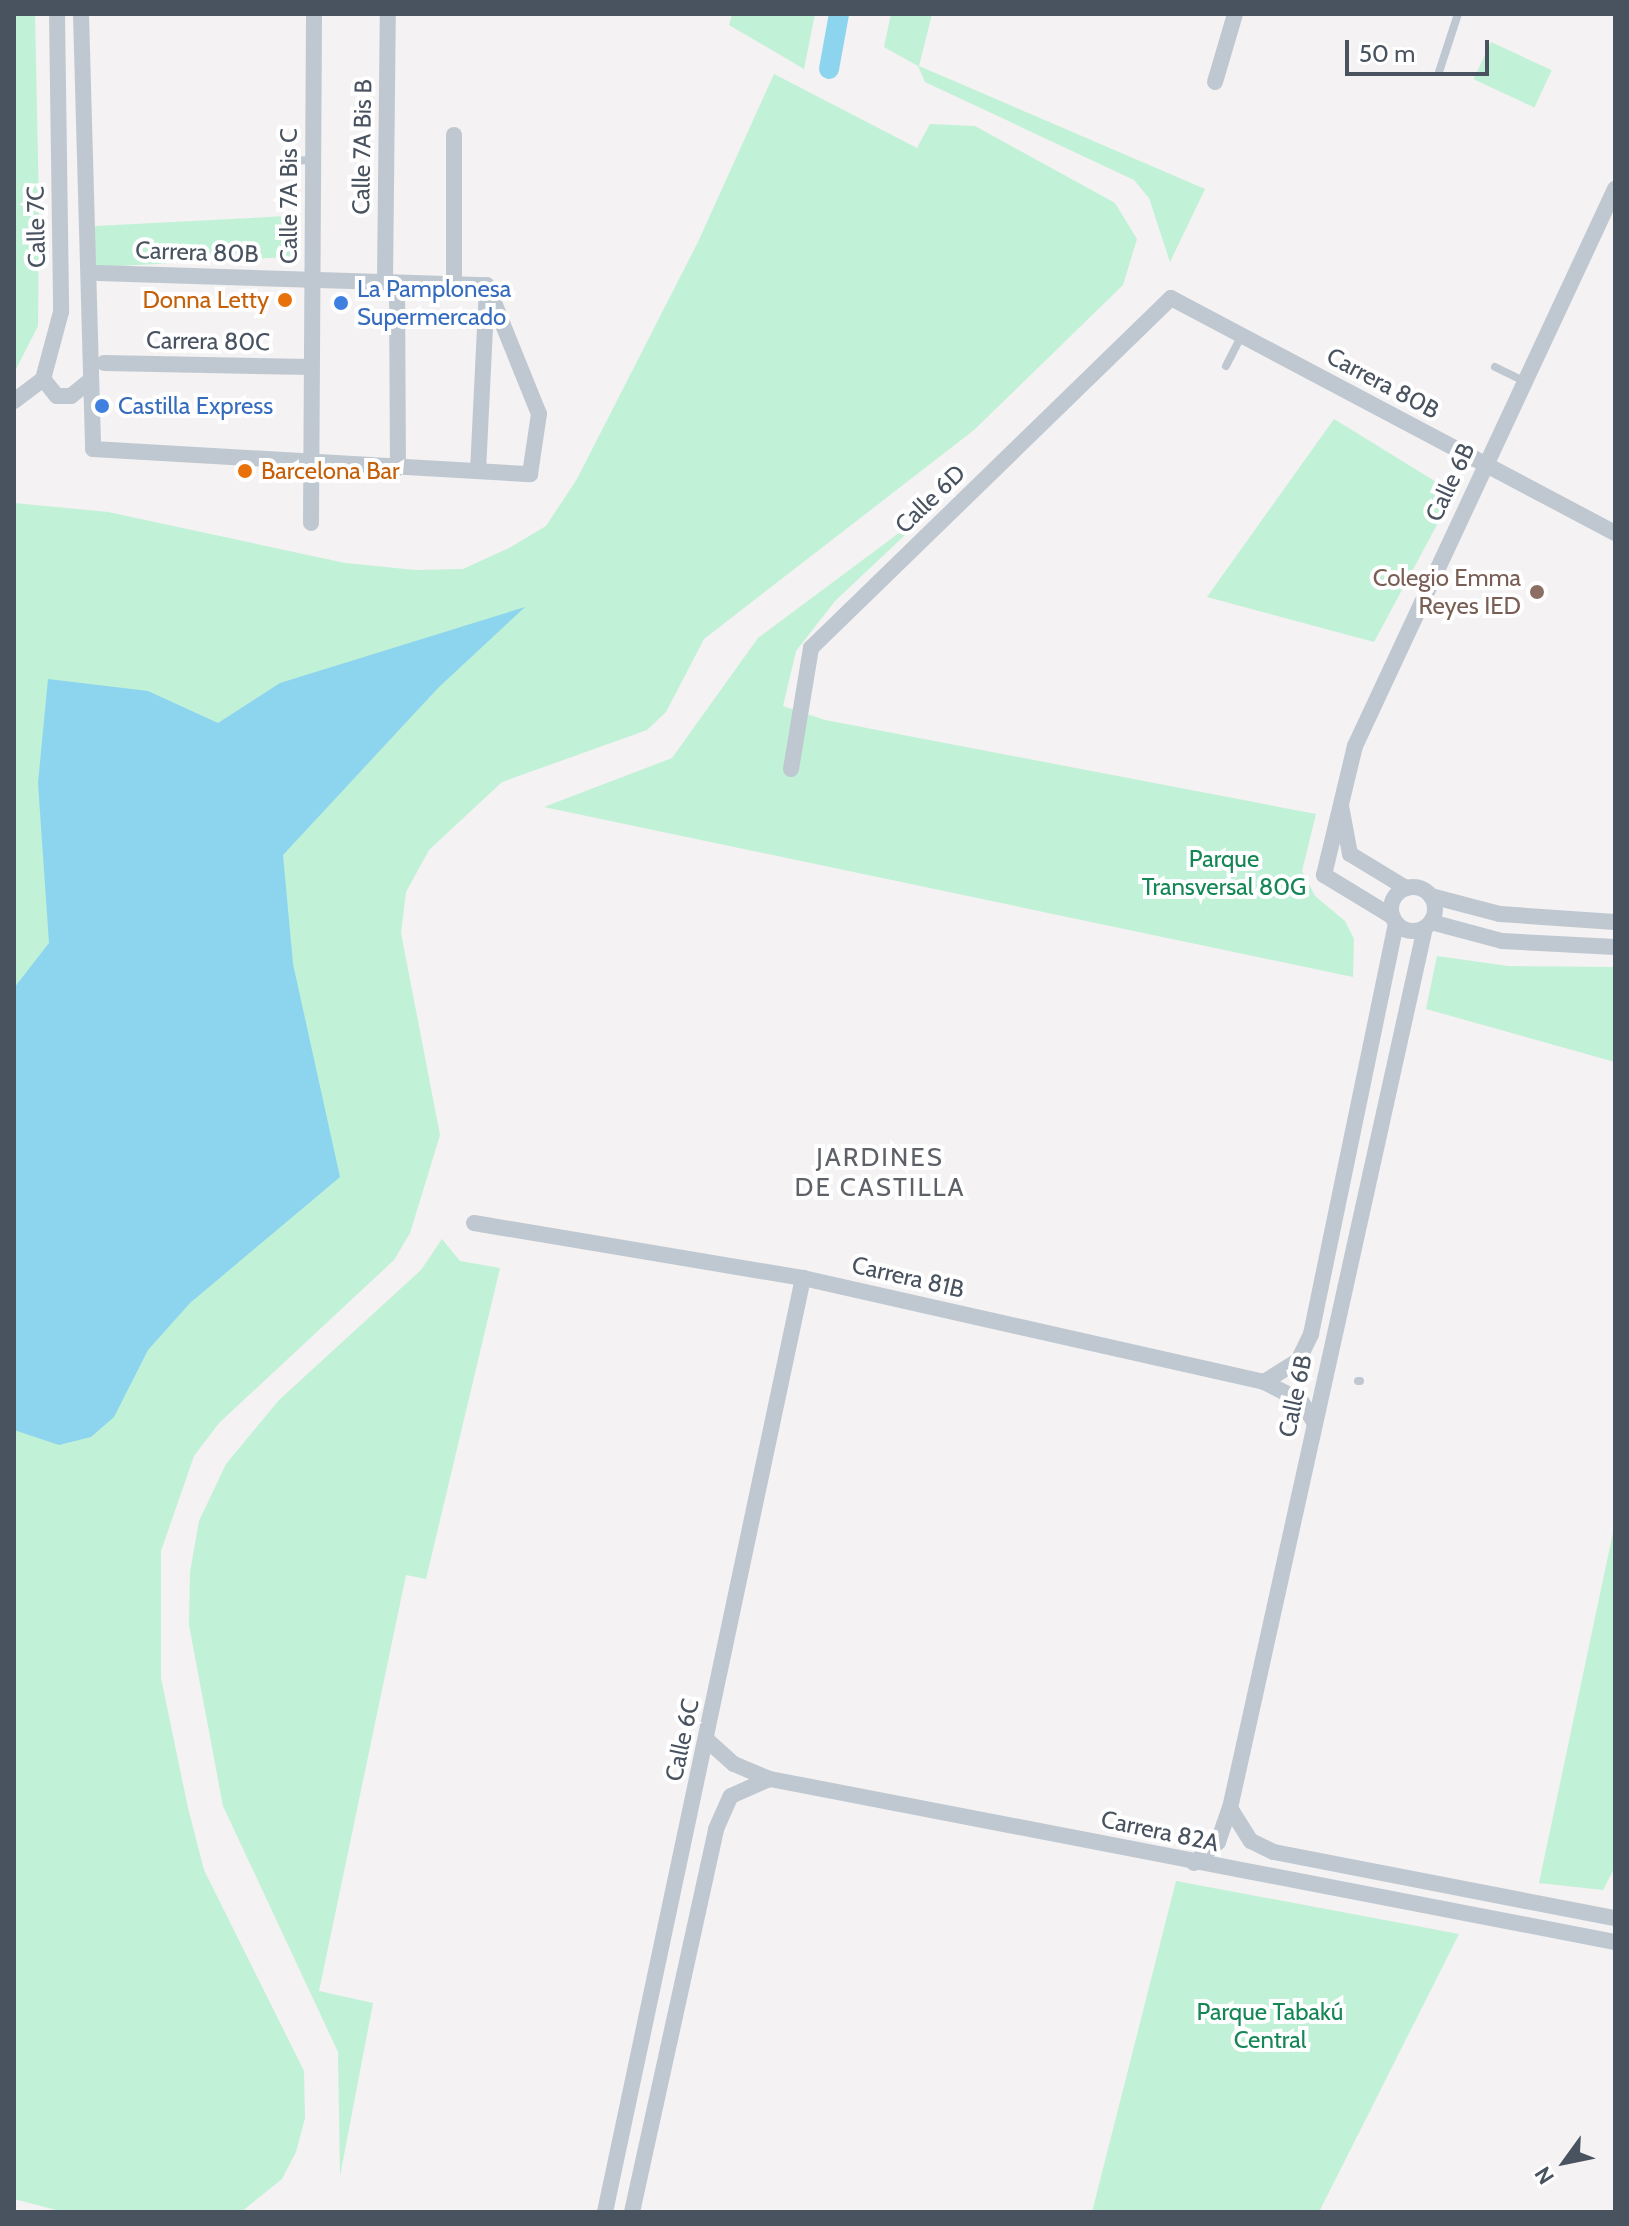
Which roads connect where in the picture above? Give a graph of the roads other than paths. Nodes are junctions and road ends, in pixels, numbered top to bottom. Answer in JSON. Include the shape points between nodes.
{"nodes":[{"id":1,"x":57,"y":14,"type":"edge"},
{"id":2,"x":81,"y":14,"type":"edge"},
{"id":3,"x":314,"y":14,"type":"edge"},
{"id":4,"x":388,"y":14,"type":"edge"},
{"id":5,"x":1235,"y":14,"type":"edge"},
{"id":6,"x":1458,"y":14,"type":"edge"},
{"id":7,"x":1439,"y":72,"type":"dead end"},
{"id":8,"x":1215,"y":82,"type":"dead end"},
{"id":9,"x":454,"y":135,"type":"dead end"},
{"id":10,"x":313,"y":160,"type":"junction"},
{"id":11,"x":286,"y":161,"type":"dead end"},
{"id":12,"x":1615,"y":189,"type":"edge"},
{"id":13,"x":98,"y":273,"type":"dead end"},
{"id":14,"x":312,"y":279,"type":"junction"},
{"id":15,"x":391,"y":282,"type":"junction"},
{"id":16,"x":454,"y":283,"type":"junction"},
{"id":17,"x":487,"y":285,"type":"junction"},
{"id":18,"x":1171,"y":298,"type":"joint"},
{"id":19,"x":1241,"y":335,"type":"junction"},
{"id":20,"x":104,"y":363,"type":"dead end"},
{"id":21,"x":1226,"y":366,"type":"dead end"},
{"id":22,"x":312,"y":367,"type":"junction"},
{"id":23,"x":1495,"y":367,"type":"dead end"},
{"id":24,"x":43,"y":379,"type":"junction"},
{"id":25,"x":1524,"y":381,"type":"junction"},
{"id":26,"x":87,"y":383,"type":"junction"},
{"id":27,"x":14,"y":401,"type":"edge"},
{"id":28,"x":311,"y":462,"type":"junction"},
{"id":29,"x":1485,"y":464,"type":"junction"},
{"id":30,"x":398,"y":468,"type":"junction"},
{"id":31,"x":478,"y":471,"type":"junction"},
{"id":32,"x":311,"y":523,"type":"dead end"},
{"id":33,"x":1615,"y":533,"type":"edge"},
{"id":34,"x":791,"y":769,"type":"dead end"},
{"id":35,"x":1340,"y":801,"type":"junction"},
{"id":36,"x":1406,"y":888,"type":"junction"},
{"id":37,"x":1431,"y":896,"type":"junction"},
{"id":38,"x":1394,"y":920,"type":"junction"},
{"id":39,"x":1615,"y":922,"type":"edge"},
{"id":40,"x":1428,"y":925,"type":"junction"},
{"id":41,"x":1615,"y":947,"type":"edge"},
{"id":42,"x":474,"y":1223,"type":"dead end"},
{"id":43,"x":803,"y":1278,"type":"junction"},
{"id":44,"x":1264,"y":1382,"type":"junction"},
{"id":45,"x":1314,"y":1422,"type":"junction"},
{"id":46,"x":707,"y":1740,"type":"junction"},
{"id":47,"x":770,"y":1779,"type":"junction"},
{"id":48,"x":1230,"y":1808,"type":"junction"},
{"id":49,"x":1194,"y":1863,"type":"junction"},
{"id":50,"x":1615,"y":1918,"type":"edge"},
{"id":51,"x":1615,"y":1942,"type":"edge"},
{"id":52,"x":605,"y":2212,"type":"edge"},
{"id":53,"x":632,"y":2212,"type":"edge"}],
"edges":[{"from":1,"to":24,"type":"street","name":"Calle 7C","via":[[61,312]]},
{"from":2,"to":26,"type":"street","name":"Calle 7C"},
{"from":3,"to":10,"type":"street","name":"Calle 7A Bis C"},
{"from":4,"to":15,"type":"street","name":"Calle 7A Bis B"},
{"from":5,"to":8,"type":"street"},
{"from":6,"to":7,"type":"lane"},
{"from":9,"to":16,"type":"street"},
{"from":10,"to":11,"type":"lane"},
{"from":10,"to":14,"type":"street","name":"Calle 7A Bis C"},
{"from":12,"to":25,"type":"street","name":"Calle 6B"},
{"from":13,"to":14,"type":"street","name":"Carrera 80B"},
{"from":14,"to":15,"type":"street","name":"Carrera 80B"},
{"from":14,"to":22,"type":"street","name":"Calle 7A Bis C"},
{"from":15,"to":16,"type":"street","name":"Carrera 80B"},
{"from":15,"to":30,"type":"street","name":"Calle 7A Bis B"},
{"from":16,"to":17,"type":"street","name":"Carrera 80B"},
{"from":17,"to":31,"type":"street"},
{"from":17,"to":31,"type":"street","via":[[539,414],[530,474]]},
{"from":18,"to":19,"type":"street","name":"Carrera 80B"},
{"from":18,"to":34,"type":"street","name":"Calle 6D","via":[[811,648]]},
{"from":19,"to":21,"type":"lane"},
{"from":19,"to":29,"type":"street","name":"Carrera 80B"},
{"from":20,"to":22,"type":"street","name":"Carrera 80C"},
{"from":22,"to":28,"type":"street","name":"Calle 7A Bis C"},
{"from":23,"to":25,"type":"lane"},
{"from":24,"to":26,"type":"street","via":[[57,396],[71,396]]},
{"from":24,"to":27,"type":"street"},
{"from":25,"to":29,"type":"street","name":"Calle 6B"},
{"from":26,"to":28,"type":"street","name":"Calle 7C","via":[[93,449]]},
{"from":28,"to":30,"type":"street"},
{"from":28,"to":32,"type":"street","name":"Calle 7A Bis C"},
{"from":29,"to":33,"type":"street","name":"Carrera 80B"},
{"from":29,"to":35,"type":"street","name":"Calle 6B","via":[[1374,695]]},
{"from":30,"to":31,"type":"street"},
{"from":35,"to":36,"type":"street","via":[[1350,854]]},
{"from":35,"to":38,"type":"street","name":"Calle 6B","via":[[1324,875]]},
{"from":36,"to":37,"type":"street"},
{"from":36,"to":38,"type":"street","name":"Calle 6B","via":[[1392,903]]},
{"from":37,"to":39,"type":"street","via":[[1500,914]]},
{"from":37,"to":40,"type":"street","name":"Calle 6B"},
{"from":38,"to":40,"type":"street"},
{"from":38,"to":44,"type":"street","name":"Calle 6B","via":[[1311,1334],[1298,1361]]},
{"from":40,"to":41,"type":"street","via":[[1502,941]]},
{"from":40,"to":45,"type":"street","name":"Calle 6B"},
{"from":42,"to":43,"type":"street","name":"Carrera 81B"},
{"from":43,"to":44,"type":"street","name":"Carrera 81B"},
{"from":43,"to":46,"type":"street","name":"Calle 6C"},
{"from":44,"to":45,"type":"street","name":"Carrera 81B","via":[[1301,1401]]},
{"from":45,"to":48,"type":"street","name":"Calle 6B"},
{"from":46,"to":47,"type":"street","name":"Carrera 82A","via":[[734,1764]]},
{"from":46,"to":52,"type":"street","name":"Calle 6C"},
{"from":47,"to":49,"type":"street","name":"Carrera 82A"},
{"from":47,"to":53,"type":"street","via":[[731,1796],[716,1829]]},
{"from":48,"to":49,"type":"street","name":"Calle 6B","via":[[1218,1842]]},
{"from":48,"to":50,"type":"street","name":"Carrera 82A","via":[[1251,1841],[1274,1852]]},
{"from":49,"to":51,"type":"street","name":"Carrera 82A"}]}
